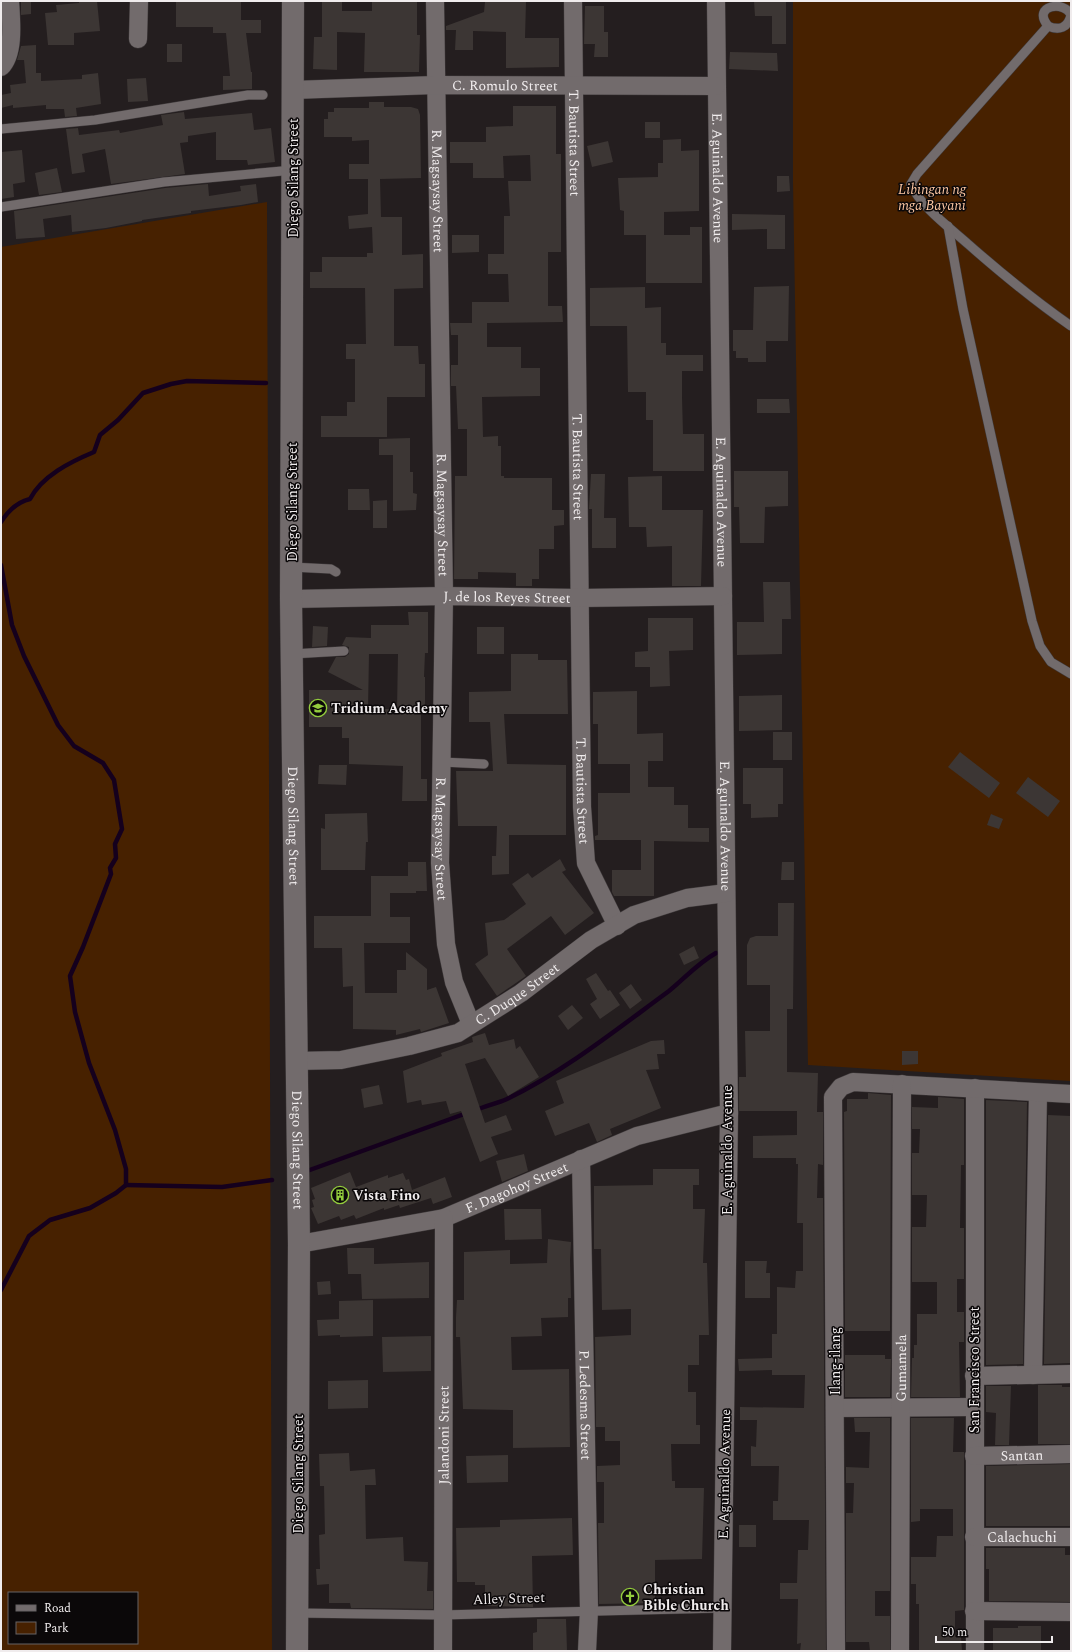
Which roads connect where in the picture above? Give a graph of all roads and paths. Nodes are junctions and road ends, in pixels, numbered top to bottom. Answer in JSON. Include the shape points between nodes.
{"nodes":[{"id":1,"x":10,"y":1,"type":"edge"},
{"id":2,"x":139,"y":1,"type":"edge"},
{"id":3,"x":293,"y":1,"type":"edge"},
{"id":4,"x":435,"y":1,"type":"edge"},
{"id":5,"x":573,"y":1,"type":"edge"},
{"id":6,"x":716,"y":1,"type":"edge"},
{"id":7,"x":1068,"y":3,"type":"edge"},
{"id":8,"x":1071,"y":15,"type":"edge"},
{"id":9,"x":1048,"y":26,"type":"junction"},
{"id":10,"x":1069,"y":28,"type":"edge"},
{"id":11,"x":138,"y":40,"type":"dead end"},
{"id":12,"x":1,"y":66,"type":"edge"},
{"id":13,"x":435,"y":85,"type":"junction"},
{"id":14,"x":574,"y":86,"type":"junction"},
{"id":15,"x":716,"y":86,"type":"junction"},
{"id":16,"x":293,"y":90,"type":"junction"},
{"id":17,"x":263,"y":95,"type":"dead end"},
{"id":18,"x":1,"y":129,"type":"edge"},
{"id":19,"x":293,"y":170,"type":"junction"},
{"id":20,"x":1,"y":207,"type":"edge"},
{"id":21,"x":948,"y":226,"type":"junction"},
{"id":22,"x":1071,"y":326,"type":"edge"},
{"id":23,"x":291,"y":567,"type":"junction"},
{"id":24,"x":336,"y":572,"type":"dead end"},
{"id":25,"x":444,"y":596,"type":"junction"},
{"id":26,"x":723,"y":596,"type":"junction"},
{"id":27,"x":580,"y":598,"type":"junction"},
{"id":28,"x":291,"y":599,"type":"junction"},
{"id":29,"x":344,"y":651,"type":"dead end"},
{"id":30,"x":292,"y":654,"type":"junction"},
{"id":31,"x":1071,"y":674,"type":"edge"},
{"id":32,"x":442,"y":762,"type":"junction"},
{"id":33,"x":484,"y":764,"type":"dead end"},
{"id":34,"x":726,"y":893,"type":"junction"},
{"id":35,"x":617,"y":926,"type":"junction"},
{"id":36,"x":471,"y":1024,"type":"junction"},
{"id":37,"x":296,"y":1061,"type":"junction"},
{"id":38,"x":902,"y":1084,"type":"junction"},
{"id":39,"x":975,"y":1088,"type":"junction"},
{"id":40,"x":1038,"y":1093,"type":"junction"},
{"id":41,"x":1071,"y":1094,"type":"edge"},
{"id":42,"x":728,"y":1112,"type":"junction"},
{"id":43,"x":581,"y":1159,"type":"junction"},
{"id":44,"x":444,"y":1218,"type":"junction"},
{"id":45,"x":299,"y":1244,"type":"junction"},
{"id":46,"x":1033,"y":1374,"type":"junction"},
{"id":47,"x":1071,"y":1374,"type":"edge"},
{"id":48,"x":974,"y":1376,"type":"junction"},
{"id":49,"x":974,"y":1407,"type":"junction"},
{"id":50,"x":835,"y":1408,"type":"junction"},
{"id":51,"x":901,"y":1408,"type":"junction"},
{"id":52,"x":1071,"y":1454,"type":"edge"},
{"id":53,"x":974,"y":1456,"type":"junction"},
{"id":54,"x":974,"y":1537,"type":"junction"},
{"id":55,"x":1071,"y":1537,"type":"edge"},
{"id":56,"x":722,"y":1608,"type":"junction"},
{"id":57,"x":589,"y":1610,"type":"junction"},
{"id":58,"x":974,"y":1611,"type":"junction"},
{"id":59,"x":1071,"y":1612,"type":"edge"},
{"id":60,"x":297,"y":1613,"type":"junction"},
{"id":61,"x":442,"y":1615,"type":"junction"},
{"id":62,"x":297,"y":1651,"type":"edge"},
{"id":63,"x":442,"y":1651,"type":"edge"},
{"id":64,"x":587,"y":1651,"type":"edge"},
{"id":65,"x":722,"y":1651,"type":"edge"},
{"id":66,"x":836,"y":1651,"type":"edge"},
{"id":67,"x":900,"y":1651,"type":"edge"},
{"id":68,"x":975,"y":1651,"type":"edge"}],
"edges":[{"from":1,"to":12,"type":"street","via":[[11,38],[5,63]]},
{"from":2,"to":11,"type":"street"},
{"from":3,"to":16,"type":"street","name":"Diego Silang Street"},
{"from":4,"to":13,"type":"street","name":"R. Magsaysay Street"},
{"from":5,"to":14,"type":"street","name":"T. Bautista Street"},
{"from":6,"to":15,"type":"street","name":"E. Aguinaldo Avenue"},
{"from":7,"to":8,"type":"lane"},
{"from":7,"to":9,"type":"lane","via":[[1054,1],[1044,9],[1043,15]]},
{"from":8,"to":10,"type":"lane"},
{"from":9,"to":10,"type":"lane"},
{"from":9,"to":21,"type":"lane","via":[[917,174],[911,184],[915,194]]},
{"from":13,"to":14,"type":"street","name":"C. Romulo Street"},
{"from":13,"to":16,"type":"street","name":"C. Romulo Street"},
{"from":13,"to":25,"type":"street","name":"R. Magsaysay Street"},
{"from":14,"to":15,"type":"street","name":"C. Romulo Street"},
{"from":14,"to":27,"type":"street","name":"T. Bautista Street"},
{"from":15,"to":26,"type":"street","name":"E. Aguinaldo Avenue"},
{"from":16,"to":19,"type":"street","name":"Diego Silang Street"},
{"from":17,"to":18,"type":"lane","via":[[248,95],[95,120]]},
{"from":19,"to":20,"type":"lane","via":[[164,182]]},
{"from":19,"to":23,"type":"street","name":"Diego Silang Street"},
{"from":21,"to":22,"type":"lane","via":[[1030,297]]},
{"from":21,"to":31,"type":"lane","via":[[963,309],[1032,621],[1040,646],[1051,662]]},
{"from":23,"to":24,"type":"lane","via":[[331,569]]},
{"from":23,"to":28,"type":"street","name":"Diego Silang Street"},
{"from":25,"to":27,"type":"street","name":"J. de los Reyes Street"},
{"from":25,"to":28,"type":"street","name":"J. de los Reyes Street"},
{"from":25,"to":32,"type":"street","name":"R. Magsaysay Street"},
{"from":26,"to":27,"type":"street","name":"J. de los Reyes Street"},
{"from":26,"to":34,"type":"street","name":"E. Aguinaldo Avenue"},
{"from":27,"to":35,"type":"street","name":"T. Bautista Street","via":[[582,807],[586,863]]},
{"from":28,"to":30,"type":"street","name":"Diego Silang Street"},
{"from":29,"to":30,"type":"lane"},
{"from":30,"to":37,"type":"street","name":"Diego Silang Street"},
{"from":32,"to":33,"type":"lane"},
{"from":32,"to":36,"type":"street","name":"R. Magsaysay Street","via":[[440,863],[446,944],[454,982]]},
{"from":34,"to":35,"type":"street","name":"C. Duque Street","via":[[687,898],[634,915]]},
{"from":34,"to":42,"type":"street","name":"E. Aguinaldo Avenue"},
{"from":35,"to":36,"type":"street","name":"C. Duque Street","via":[[591,940],[521,993]]},
{"from":36,"to":37,"type":"street","name":"C. Duque Street","via":[[458,1033],[409,1046],[341,1060]]},
{"from":37,"to":45,"type":"street","name":"Diego Silang Street"},
{"from":38,"to":39,"type":"street"},
{"from":38,"to":50,"type":"street","name":"Ilang-ilang","via":[[853,1082],[841,1087],[833,1097]]},
{"from":38,"to":51,"type":"street","name":"Gumamela"},
{"from":39,"to":40,"type":"street"},
{"from":39,"to":48,"type":"street","name":"San Francisco Street"},
{"from":40,"to":41,"type":"street"},
{"from":40,"to":46,"type":"street"},
{"from":42,"to":43,"type":"street","name":"F. Dagohoy Street","via":[[637,1136]]},
{"from":42,"to":56,"type":"street","name":"E. Aguinaldo Avenue"},
{"from":43,"to":44,"type":"street","name":"F. Dagohoy Street"},
{"from":43,"to":57,"type":"street","name":"P. Ledesma Street"},
{"from":44,"to":45,"type":"street","name":"F. Dagohoy Street"},
{"from":44,"to":61,"type":"street","name":"Jalandoni Street"},
{"from":45,"to":60,"type":"street","name":"Diego Silang Street"},
{"from":46,"to":47,"type":"street"},
{"from":46,"to":48,"type":"street"},
{"from":48,"to":49,"type":"street","name":"San Francisco Street"},
{"from":49,"to":51,"type":"street"},
{"from":49,"to":53,"type":"street","name":"San Francisco Street"},
{"from":50,"to":51,"type":"street"},
{"from":50,"to":66,"type":"street","name":"Ilang-ilang"},
{"from":51,"to":67,"type":"street","name":"Gumamela"},
{"from":52,"to":53,"type":"street","name":"Santan"},
{"from":53,"to":54,"type":"street","name":"San Francisco Street"},
{"from":54,"to":55,"type":"street","name":"Calachuchi"},
{"from":54,"to":58,"type":"street","name":"San Francisco Street"},
{"from":56,"to":57,"type":"lane","name":"Alley Street"},
{"from":56,"to":65,"type":"street","name":"E. Aguinaldo Avenue"},
{"from":57,"to":61,"type":"lane","name":"Alley Street"},
{"from":57,"to":64,"type":"street","name":"P. Ledesma Street"},
{"from":58,"to":59,"type":"street"},
{"from":58,"to":68,"type":"street","name":"San Francisco Street"},
{"from":60,"to":61,"type":"lane","name":"Alley Street"},
{"from":60,"to":62,"type":"street","name":"Diego Silang Street"},
{"from":61,"to":63,"type":"street","name":"Jalandoni Street"}]}
